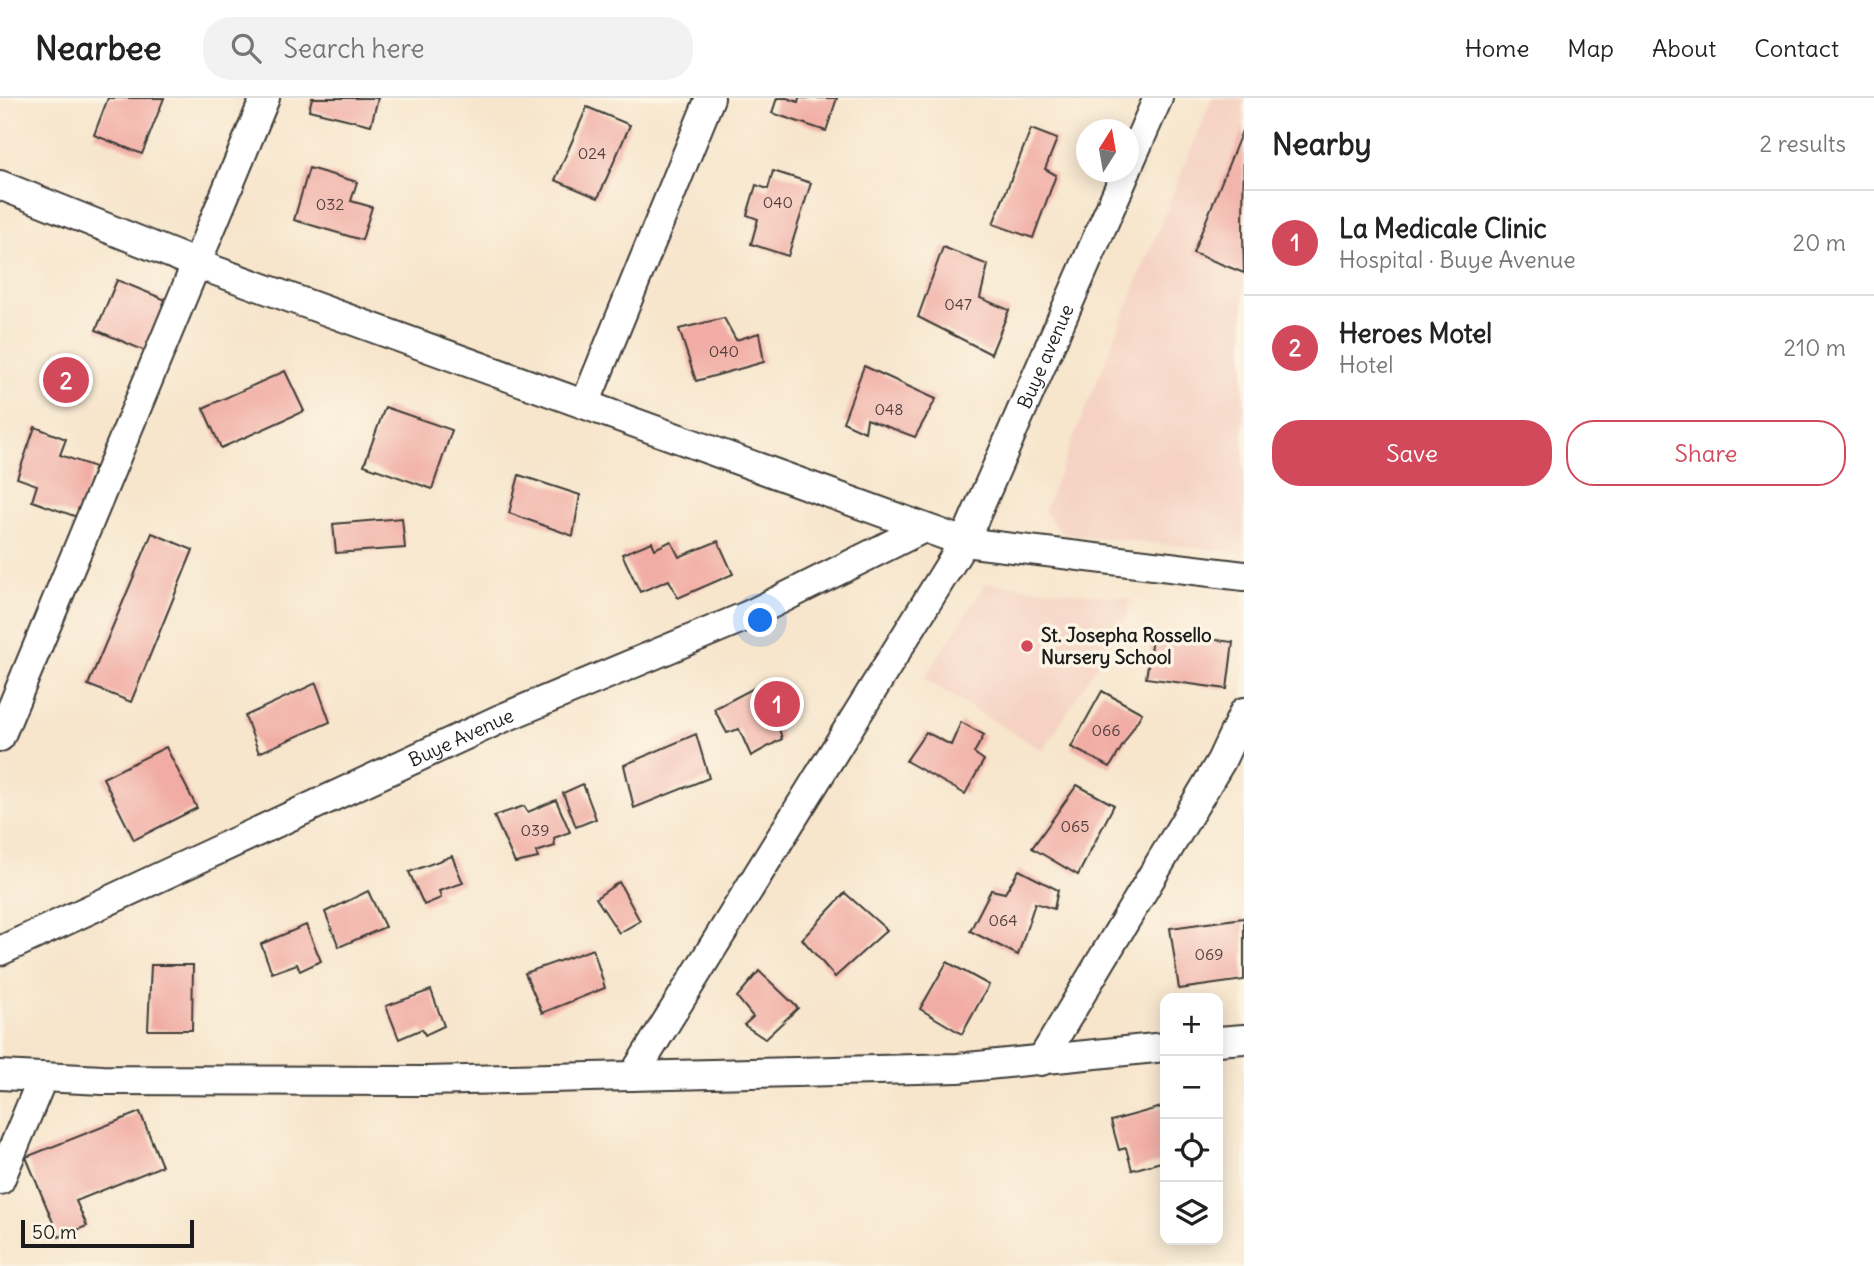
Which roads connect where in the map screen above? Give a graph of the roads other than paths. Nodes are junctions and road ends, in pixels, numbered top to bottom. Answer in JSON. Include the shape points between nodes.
{"nodes":[{"id":1,"x":265,"y":98,"type":"edge"},
{"id":2,"x":710,"y":98,"type":"edge"},
{"id":3,"x":1158,"y":98,"type":"edge"},
{"id":4,"x":1139,"y":143,"type":"edge"},
{"id":5,"x":1122,"y":182,"type":"edge"},
{"id":6,"x":0,"y":185,"type":"edge"},
{"id":7,"x":197,"y":264,"type":"junction"},
{"id":8,"x":585,"y":404,"type":"junction"},
{"id":9,"x":924,"y":528,"type":"junction"},
{"id":10,"x":964,"y":542,"type":"junction"},
{"id":11,"x":1244,"y":576,"type":"edge"},
{"id":12,"x":1244,"y":712,"type":"edge"},
{"id":13,"x":0,"y":737,"type":"edge"},
{"id":14,"x":0,"y":951,"type":"edge"},
{"id":15,"x":1244,"y":1039,"type":"edge"},
{"id":16,"x":1223,"y":1041,"type":"edge"},
{"id":17,"x":1160,"y":1048,"type":"edge"},
{"id":18,"x":1041,"y":1061,"type":"junction"},
{"id":19,"x":0,"y":1075,"type":"edge"},
{"id":20,"x":633,"y":1076,"type":"junction"},
{"id":21,"x":42,"y":1079,"type":"junction"},
{"id":22,"x":0,"y":1180,"type":"edge"}],
"edges":[{"from":1,"to":7,"type":"street"},
{"from":2,"to":8,"type":"street"},
{"from":3,"to":4,"type":"street"},
{"from":5,"to":10,"type":"street","name":"Buye avenue"},
{"from":6,"to":7,"type":"street"},
{"from":7,"to":8,"type":"street"},
{"from":7,"to":13,"type":"street"},
{"from":8,"to":9,"type":"street"},
{"from":9,"to":10,"type":"street"},
{"from":9,"to":14,"type":"street","name":"Buye Avenue","via":[[749,615],[498,720]]},
{"from":10,"to":11,"type":"street"},
{"from":10,"to":20,"type":"street","name":"Buye avenue"},
{"from":12,"to":18,"type":"street","via":[[1221,761]]},
{"from":15,"to":16,"type":"street"},
{"from":17,"to":18,"type":"street"},
{"from":18,"to":20,"type":"street","via":[[958,1068]]},
{"from":19,"to":21,"type":"street"},
{"from":20,"to":21,"type":"street","via":[[425,1081]]},
{"from":21,"to":22,"type":"street"}]}
